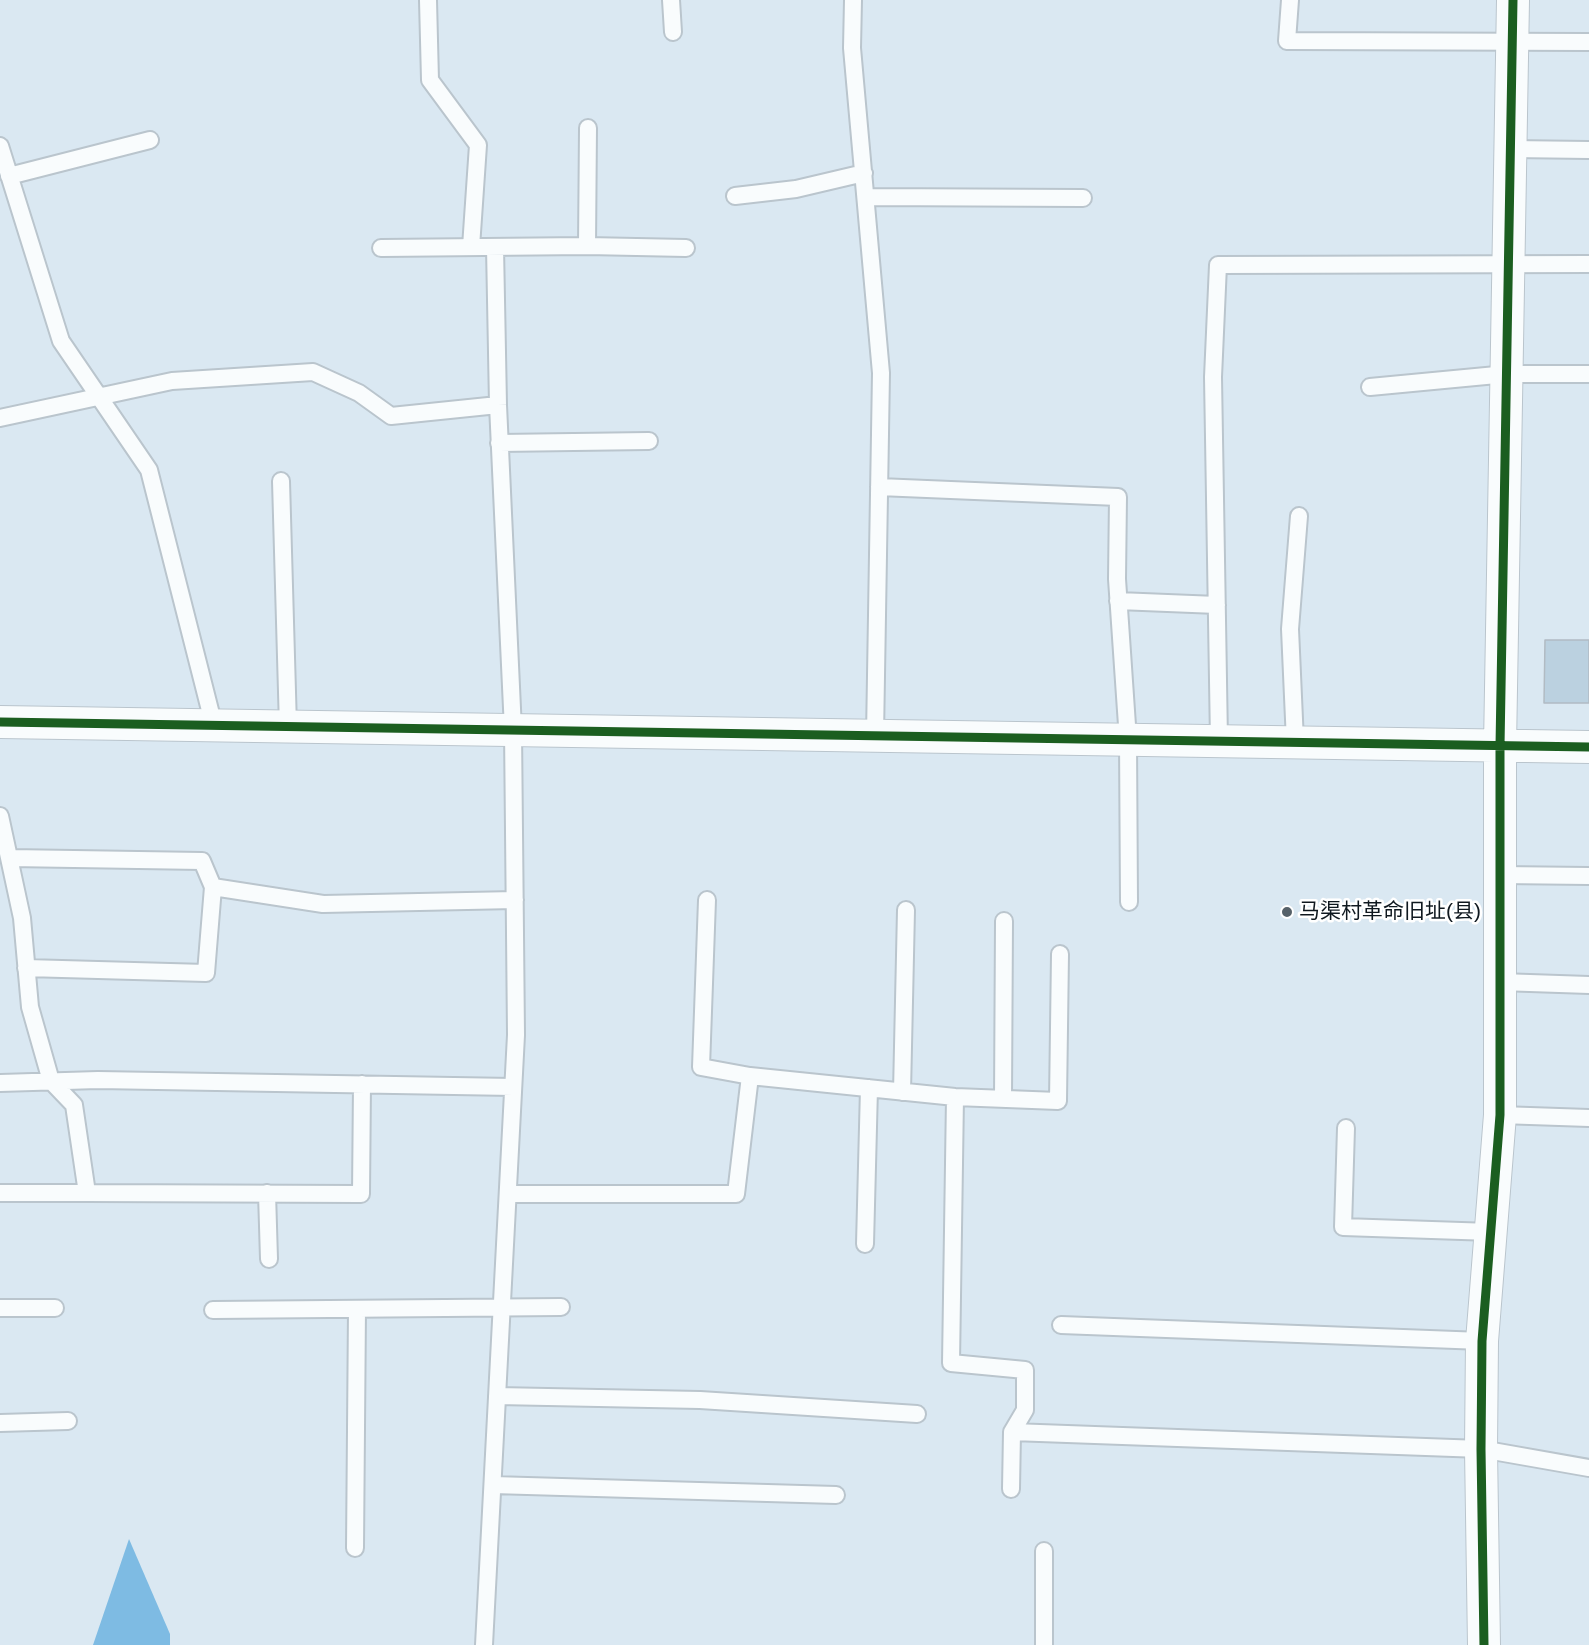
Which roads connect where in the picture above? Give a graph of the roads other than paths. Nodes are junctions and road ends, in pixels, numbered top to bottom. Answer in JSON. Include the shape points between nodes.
{"nodes":[{"id":1,"x":428,"y":0,"type":"edge"},
{"id":2,"x":670,"y":0,"type":"edge"},
{"id":3,"x":853,"y":0,"type":"edge"},
{"id":4,"x":1290,"y":0,"type":"edge"},
{"id":5,"x":1513,"y":0,"type":"edge"},
{"id":6,"x":673,"y":32,"type":"dead end"},
{"id":7,"x":1513,"y":42,"type":"junction"},
{"id":8,"x":1589,"y":42,"type":"edge"},
{"id":9,"x":588,"y":128,"type":"dead end"},
{"id":10,"x":150,"y":140,"type":"dead end"},
{"id":11,"x":0,"y":147,"type":"edge"},
{"id":12,"x":1511,"y":148,"type":"junction"},
{"id":13,"x":1589,"y":150,"type":"edge"},
{"id":14,"x":864,"y":173,"type":"junction"},
{"id":15,"x":9,"y":176,"type":"junction"},
{"id":16,"x":735,"y":196,"type":"dead end"},
{"id":17,"x":866,"y":197,"type":"junction"},
{"id":18,"x":1083,"y":198,"type":"dead end"},
{"id":19,"x":587,"y":246,"type":"junction"},
{"id":20,"x":471,"y":247,"type":"junction"},
{"id":21,"x":495,"y":247,"type":"junction"},
{"id":22,"x":381,"y":248,"type":"dead end"},
{"id":23,"x":686,"y":248,"type":"dead end"},
{"id":24,"x":1509,"y":264,"type":"junction"},
{"id":25,"x":1589,"y":264,"type":"edge"},
{"id":26,"x":1507,"y":374,"type":"junction"},
{"id":27,"x":1589,"y":374,"type":"edge"},
{"id":28,"x":1370,"y":387,"type":"dead end"},
{"id":29,"x":100,"y":397,"type":"junction"},
{"id":30,"x":498,"y":405,"type":"junction"},
{"id":31,"x":0,"y":418,"type":"edge"},
{"id":32,"x":650,"y":441,"type":"dead end"},
{"id":33,"x":499,"y":443,"type":"junction"},
{"id":34,"x":281,"y":481,"type":"dead end"},
{"id":35,"x":879,"y":487,"type":"junction"},
{"id":36,"x":1299,"y":516,"type":"dead end"},
{"id":37,"x":1118,"y":602,"type":"junction"},
{"id":38,"x":1217,"y":606,"type":"junction"},
{"id":39,"x":0,"y":722,"type":"edge"},
{"id":40,"x":214,"y":726,"type":"junction"},
{"id":41,"x":288,"y":727,"type":"junction"},
{"id":42,"x":513,"y":730,"type":"junction"},
{"id":43,"x":875,"y":736,"type":"junction"},
{"id":44,"x":1128,"y":740,"type":"junction"},
{"id":45,"x":1219,"y":741,"type":"junction"},
{"id":46,"x":1295,"y":742,"type":"junction"},
{"id":47,"x":1500,"y":746,"type":"junction"},
{"id":48,"x":1589,"y":747,"type":"edge"},
{"id":49,"x":0,"y":816,"type":"edge"},
{"id":50,"x":10,"y":858,"type":"junction"},
{"id":51,"x":1500,"y":875,"type":"junction"},
{"id":52,"x":1589,"y":876,"type":"edge"},
{"id":53,"x":213,"y":887,"type":"junction"},
{"id":54,"x":515,"y":900,"type":"junction"},
{"id":55,"x":707,"y":900,"type":"dead end"},
{"id":56,"x":1129,"y":902,"type":"dead end"},
{"id":57,"x":906,"y":910,"type":"dead end"},
{"id":58,"x":1004,"y":921,"type":"dead end"},
{"id":59,"x":1060,"y":954,"type":"dead end"},
{"id":60,"x":26,"y":968,"type":"junction"},
{"id":61,"x":1500,"y":982,"type":"junction"},
{"id":62,"x":1589,"y":985,"type":"edge"},
{"id":63,"x":750,"y":1076,"type":"junction"},
{"id":64,"x":51,"y":1081,"type":"junction"},
{"id":65,"x":0,"y":1083,"type":"edge"},
{"id":66,"x":362,"y":1084,"type":"junction"},
{"id":67,"x":513,"y":1087,"type":"junction"},
{"id":68,"x":869,"y":1088,"type":"junction"},
{"id":69,"x":902,"y":1092,"type":"junction"},
{"id":70,"x":955,"y":1097,"type":"junction"},
{"id":71,"x":1003,"y":1099,"type":"junction"},
{"id":72,"x":1500,"y":1116,"type":"junction"},
{"id":73,"x":1589,"y":1118,"type":"edge"},
{"id":74,"x":1346,"y":1128,"type":"dead end"},
{"id":75,"x":0,"y":1193,"type":"edge"},
{"id":76,"x":87,"y":1193,"type":"junction"},
{"id":77,"x":267,"y":1193,"type":"junction"},
{"id":78,"x":508,"y":1194,"type":"junction"},
{"id":79,"x":1491,"y":1232,"type":"junction"},
{"id":80,"x":865,"y":1244,"type":"dead end"},
{"id":81,"x":269,"y":1258,"type":"dead end"},
{"id":82,"x":502,"y":1307,"type":"junction"},
{"id":83,"x":561,"y":1307,"type":"dead end"},
{"id":84,"x":0,"y":1308,"type":"edge"},
{"id":85,"x":55,"y":1308,"type":"dead end"},
{"id":86,"x":357,"y":1309,"type":"junction"},
{"id":87,"x":213,"y":1310,"type":"dead end"},
{"id":88,"x":1061,"y":1324,"type":"dead end"},
{"id":89,"x":1482,"y":1341,"type":"junction"},
{"id":90,"x":497,"y":1396,"type":"junction"},
{"id":91,"x":917,"y":1414,"type":"dead end"},
{"id":92,"x":68,"y":1421,"type":"dead end"},
{"id":93,"x":0,"y":1423,"type":"edge"},
{"id":94,"x":1012,"y":1432,"type":"junction"},
{"id":95,"x":1481,"y":1449,"type":"junction"},
{"id":96,"x":1589,"y":1468,"type":"edge"},
{"id":97,"x":493,"y":1485,"type":"junction"},
{"id":98,"x":1011,"y":1489,"type":"dead end"},
{"id":99,"x":836,"y":1496,"type":"dead end"},
{"id":100,"x":355,"y":1548,"type":"dead end"},
{"id":101,"x":1044,"y":1551,"type":"dead end"},
{"id":102,"x":484,"y":1645,"type":"edge"},
{"id":103,"x":1044,"y":1645,"type":"edge"},
{"id":104,"x":1484,"y":1645,"type":"edge"}],
"edges":[{"from":1,"to":20,"type":"lane","via":[[430,80],[478,145]]},
{"from":2,"to":6,"type":"lane"},
{"from":3,"to":14,"type":"lane","via":[[852,48]]},
{"from":4,"to":7,"type":"lane","via":[[1287,41]]},
{"from":5,"to":7,"type":"street"},
{"from":7,"to":8,"type":"lane"},
{"from":7,"to":12,"type":"street"},
{"from":9,"to":19,"type":"lane"},
{"from":10,"to":15,"type":"lane"},
{"from":11,"to":15,"type":"lane"},
{"from":12,"to":13,"type":"lane"},
{"from":12,"to":24,"type":"street"},
{"from":14,"to":16,"type":"lane","via":[[796,189]]},
{"from":14,"to":17,"type":"lane"},
{"from":15,"to":29,"type":"lane","via":[[61,340]]},
{"from":17,"to":18,"type":"lane"},
{"from":17,"to":35,"type":"lane","via":[[881,373]]},
{"from":19,"to":21,"type":"lane"},
{"from":19,"to":23,"type":"lane"},
{"from":20,"to":21,"type":"lane"},
{"from":20,"to":22,"type":"lane"},
{"from":21,"to":30,"type":"lane"},
{"from":24,"to":25,"type":"lane"},
{"from":24,"to":26,"type":"street"},
{"from":24,"to":38,"type":"lane","via":[[1218,265],[1213,377]]},
{"from":26,"to":27,"type":"lane"},
{"from":26,"to":28,"type":"lane"},
{"from":26,"to":47,"type":"street"},
{"from":29,"to":30,"type":"lane","via":[[172,381],[313,372],[359,393],[391,416]]},
{"from":29,"to":31,"type":"lane"},
{"from":29,"to":40,"type":"lane","via":[[149,470]]},
{"from":30,"to":33,"type":"lane"},
{"from":32,"to":33,"type":"lane"},
{"from":33,"to":42,"type":"lane"},
{"from":34,"to":41,"type":"lane"},
{"from":35,"to":37,"type":"lane","via":[[1118,496]]},
{"from":35,"to":43,"type":"lane"},
{"from":36,"to":46,"type":"lane","via":[[1290,629]]},
{"from":37,"to":38,"type":"lane"},
{"from":37,"to":44,"type":"lane"},
{"from":38,"to":45,"type":"lane"},
{"from":39,"to":40,"type":"street"},
{"from":40,"to":41,"type":"street"},
{"from":41,"to":42,"type":"street"},
{"from":42,"to":43,"type":"street"},
{"from":42,"to":54,"type":"lane"},
{"from":43,"to":44,"type":"street"},
{"from":44,"to":45,"type":"street"},
{"from":44,"to":56,"type":"lane"},
{"from":45,"to":46,"type":"street"},
{"from":46,"to":47,"type":"street"},
{"from":47,"to":48,"type":"street"},
{"from":47,"to":51,"type":"street"},
{"from":49,"to":50,"type":"lane"},
{"from":50,"to":53,"type":"lane","via":[[202,861]]},
{"from":50,"to":60,"type":"lane","via":[[22,918]]},
{"from":51,"to":52,"type":"lane"},
{"from":51,"to":61,"type":"street"},
{"from":53,"to":54,"type":"lane","via":[[323,904]]},
{"from":53,"to":60,"type":"lane","via":[[206,973]]},
{"from":54,"to":67,"type":"lane"},
{"from":55,"to":63,"type":"lane","via":[[701,1066]]},
{"from":57,"to":69,"type":"lane"},
{"from":58,"to":71,"type":"lane"},
{"from":59,"to":71,"type":"lane","via":[[1058,1101]]},
{"from":60,"to":64,"type":"lane","via":[[30,1007]]},
{"from":61,"to":62,"type":"lane"},
{"from":61,"to":72,"type":"street"},
{"from":63,"to":68,"type":"lane"},
{"from":63,"to":78,"type":"lane","via":[[736,1194]]},
{"from":64,"to":65,"type":"lane"},
{"from":64,"to":66,"type":"lane"},
{"from":64,"to":76,"type":"lane","via":[[74,1105]]},
{"from":66,"to":67,"type":"lane"},
{"from":66,"to":77,"type":"lane","via":[[361,1194]]},
{"from":67,"to":78,"type":"lane"},
{"from":68,"to":69,"type":"lane"},
{"from":68,"to":80,"type":"lane"},
{"from":69,"to":70,"type":"lane"},
{"from":70,"to":71,"type":"lane"},
{"from":70,"to":94,"type":"lane","via":[[951,1363],[1024,1370],[1025,1410]]},
{"from":72,"to":73,"type":"lane"},
{"from":72,"to":79,"type":"street"},
{"from":74,"to":79,"type":"lane","via":[[1343,1227]]},
{"from":75,"to":76,"type":"lane"},
{"from":76,"to":77,"type":"lane"},
{"from":77,"to":81,"type":"lane"},
{"from":78,"to":82,"type":"lane"},
{"from":79,"to":89,"type":"street"},
{"from":82,"to":83,"type":"lane"},
{"from":82,"to":86,"type":"lane"},
{"from":82,"to":90,"type":"lane"},
{"from":84,"to":85,"type":"lane"},
{"from":86,"to":87,"type":"lane"},
{"from":86,"to":100,"type":"lane"},
{"from":88,"to":89,"type":"lane"},
{"from":89,"to":95,"type":"street"},
{"from":90,"to":91,"type":"lane","via":[[700,1400]]},
{"from":90,"to":97,"type":"lane"},
{"from":92,"to":93,"type":"lane"},
{"from":94,"to":95,"type":"lane"},
{"from":94,"to":98,"type":"lane"},
{"from":95,"to":96,"type":"lane"},
{"from":95,"to":104,"type":"street"},
{"from":97,"to":99,"type":"lane"},
{"from":97,"to":102,"type":"lane"},
{"from":101,"to":103,"type":"lane"}]}
